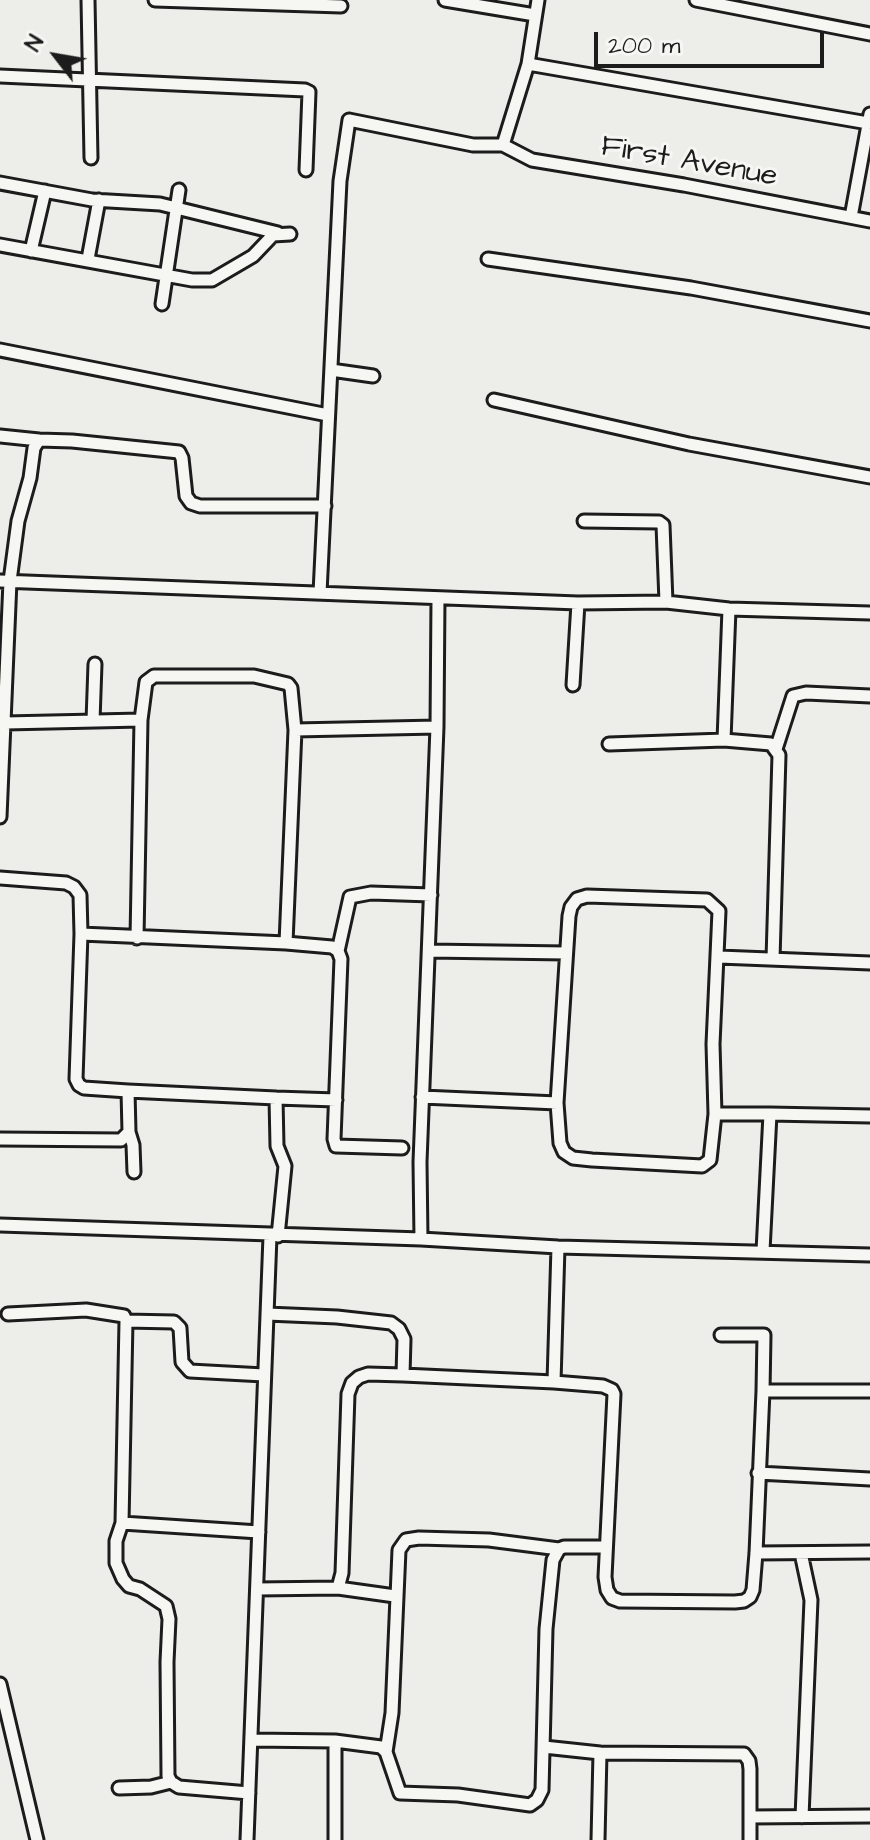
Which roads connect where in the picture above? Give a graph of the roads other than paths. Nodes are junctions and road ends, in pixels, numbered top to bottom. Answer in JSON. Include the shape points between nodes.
{"nodes":[{"id":1,"x":88,"y":0,"type":"edge"},
{"id":2,"x":155,"y":0,"type":"edge"},
{"id":3,"x":445,"y":0,"type":"edge"},
{"id":4,"x":538,"y":0,"type":"edge"},
{"id":5,"x":696,"y":0,"type":"edge"},
{"id":6,"x":341,"y":6,"type":"dead end"},
{"id":7,"x":535,"y":15,"type":"junction"},
{"id":8,"x":870,"y":34,"type":"edge"},
{"id":9,"x":528,"y":64,"type":"junction"},
{"id":10,"x":0,"y":76,"type":"edge"},
{"id":11,"x":90,"y":78,"type":"junction"},
{"id":12,"x":869,"y":118,"type":"edge"},
{"id":13,"x":503,"y":145,"type":"junction"},
{"id":14,"x":91,"y":158,"type":"dead end"},
{"id":15,"x":306,"y":170,"type":"dead end"},
{"id":16,"x":0,"y":183,"type":"edge"},
{"id":17,"x":179,"y":190,"type":"dead end"},
{"id":18,"x":45,"y":191,"type":"junction"},
{"id":19,"x":99,"y":200,"type":"junction"},
{"id":20,"x":177,"y":209,"type":"junction"},
{"id":21,"x":851,"y":217,"type":"junction"},
{"id":22,"x":870,"y":221,"type":"edge"},
{"id":23,"x":0,"y":245,"type":"edge"},
{"id":24,"x":31,"y":251,"type":"junction"},
{"id":25,"x":88,"y":259,"type":"junction"},
{"id":26,"x":488,"y":259,"type":"dead end"},
{"id":27,"x":168,"y":274,"type":"junction"},
{"id":28,"x":162,"y":304,"type":"dead end"},
{"id":29,"x":870,"y":321,"type":"edge"},
{"id":30,"x":0,"y":350,"type":"edge"},
{"id":31,"x":331,"y":370,"type":"junction"},
{"id":32,"x":373,"y":376,"type":"dead end"},
{"id":33,"x":494,"y":400,"type":"dead end"},
{"id":34,"x":328,"y":415,"type":"junction"},
{"id":35,"x":0,"y":436,"type":"edge"},
{"id":36,"x":39,"y":440,"type":"junction"},
{"id":37,"x":870,"y":477,"type":"edge"},
{"id":38,"x":325,"y":506,"type":"junction"},
{"id":39,"x":584,"y":521,"type":"dead end"},
{"id":40,"x":5,"y":581,"type":"edge"},
{"id":41,"x":320,"y":593,"type":"junction"},
{"id":42,"x":438,"y":598,"type":"junction"},
{"id":43,"x":666,"y":602,"type":"junction"},
{"id":44,"x":578,"y":603,"type":"junction"},
{"id":45,"x":729,"y":609,"type":"junction"},
{"id":46,"x":870,"y":613,"type":"edge"},
{"id":47,"x":2,"y":658,"type":"edge"},
{"id":48,"x":95,"y":664,"type":"dead end"},
{"id":49,"x":573,"y":685,"type":"dead end"},
{"id":50,"x":870,"y":696,"type":"edge"},
{"id":51,"x":141,"y":720,"type":"junction"},
{"id":52,"x":93,"y":721,"type":"junction"},
{"id":53,"x":5,"y":723,"type":"junction"},
{"id":54,"x":437,"y":727,"type":"junction"},
{"id":55,"x":295,"y":730,"type":"junction"},
{"id":56,"x":724,"y":740,"type":"junction"},
{"id":57,"x":609,"y":744,"type":"dead end"},
{"id":58,"x":776,"y":749,"type":"junction"},
{"id":59,"x":0,"y":817,"type":"edge"},
{"id":60,"x":0,"y":878,"type":"edge"},
{"id":61,"x":431,"y":895,"type":"junction"},
{"id":62,"x":81,"y":934,"type":"junction"},
{"id":63,"x":137,"y":938,"type":"junction"},
{"id":64,"x":286,"y":943,"type":"junction"},
{"id":65,"x":338,"y":951,"type":"junction"},
{"id":66,"x":429,"y":951,"type":"junction"},
{"id":67,"x":566,"y":953,"type":"junction"},
{"id":68,"x":719,"y":957,"type":"junction"},
{"id":69,"x":773,"y":959,"type":"junction"},
{"id":70,"x":870,"y":963,"type":"edge"},
{"id":71,"x":128,"y":1091,"type":"junction"},
{"id":72,"x":422,"y":1097,"type":"junction"},
{"id":73,"x":276,"y":1098,"type":"junction"},
{"id":74,"x":336,"y":1100,"type":"junction"},
{"id":75,"x":557,"y":1103,"type":"junction"},
{"id":76,"x":715,"y":1114,"type":"junction"},
{"id":77,"x":770,"y":1114,"type":"junction"},
{"id":78,"x":870,"y":1116,"type":"edge"},
{"id":79,"x":129,"y":1132,"type":"junction"},
{"id":80,"x":0,"y":1139,"type":"edge"},
{"id":81,"x":402,"y":1148,"type":"dead end"},
{"id":82,"x":134,"y":1172,"type":"dead end"},
{"id":83,"x":0,"y":1225,"type":"edge"},
{"id":84,"x":274,"y":1236,"type":"junction"},
{"id":85,"x":421,"y":1239,"type":"junction"},
{"id":86,"x":558,"y":1247,"type":"junction"},
{"id":87,"x":763,"y":1251,"type":"junction"},
{"id":88,"x":870,"y":1255,"type":"edge"},
{"id":89,"x":8,"y":1314,"type":"dead end"},
{"id":90,"x":267,"y":1314,"type":"junction"},
{"id":91,"x":126,"y":1321,"type":"junction"},
{"id":92,"x":721,"y":1335,"type":"dead end"},
{"id":93,"x":264,"y":1375,"type":"junction"},
{"id":94,"x":403,"y":1375,"type":"junction"},
{"id":95,"x":554,"y":1382,"type":"junction"},
{"id":96,"x":763,"y":1391,"type":"junction"},
{"id":97,"x":870,"y":1391,"type":"edge"},
{"id":98,"x":758,"y":1473,"type":"junction"},
{"id":99,"x":870,"y":1479,"type":"edge"},
{"id":100,"x":122,"y":1523,"type":"junction"},
{"id":101,"x":259,"y":1532,"type":"junction"},
{"id":102,"x":606,"y":1547,"type":"junction"},
{"id":103,"x":559,"y":1549,"type":"junction"},
{"id":104,"x":870,"y":1552,"type":"edge"},
{"id":105,"x":756,"y":1553,"type":"junction"},
{"id":106,"x":801,"y":1553,"type":"junction"},
{"id":107,"x":338,"y":1588,"type":"junction"},
{"id":108,"x":257,"y":1589,"type":"junction"},
{"id":109,"x":395,"y":1596,"type":"junction"},
{"id":110,"x":0,"y":1684,"type":"edge"},
{"id":111,"x":252,"y":1740,"type":"junction"},
{"id":112,"x":335,"y":1741,"type":"junction"},
{"id":113,"x":544,"y":1747,"type":"junction"},
{"id":114,"x":386,"y":1752,"type":"junction"},
{"id":115,"x":600,"y":1753,"type":"junction"},
{"id":116,"x":171,"y":1782,"type":"junction"},
{"id":117,"x":119,"y":1788,"type":"dead end"},
{"id":118,"x":249,"y":1793,"type":"junction"},
{"id":119,"x":870,"y":1816,"type":"edge"},
{"id":120,"x":750,"y":1817,"type":"junction"},
{"id":121,"x":802,"y":1817,"type":"junction"},
{"id":122,"x":37,"y":1840,"type":"edge"},
{"id":123,"x":247,"y":1840,"type":"edge"},
{"id":124,"x":335,"y":1840,"type":"edge"},
{"id":125,"x":598,"y":1840,"type":"edge"},
{"id":126,"x":750,"y":1840,"type":"edge"}],
"edges":[{"from":1,"to":11,"type":"street"},
{"from":2,"to":6,"type":"street"},
{"from":3,"to":7,"type":"street"},
{"from":4,"to":7,"type":"street"},
{"from":5,"to":8,"type":"street"},
{"from":7,"to":9,"type":"street"},
{"from":9,"to":12,"type":"street"},
{"from":9,"to":13,"type":"street"},
{"from":10,"to":11,"type":"street"},
{"from":11,"to":14,"type":"street"},
{"from":11,"to":15,"type":"street","via":[[305,90]]},
{"from":12,"to":21,"type":"street"},
{"from":13,"to":21,"type":"street","name":"First Avenue","via":[[532,160]]},
{"from":13,"to":31,"type":"street","via":[[473,145],[349,120],[340,181]]},
{"from":16,"to":18,"type":"street"},
{"from":17,"to":20,"type":"street"},
{"from":18,"to":19,"type":"street"},
{"from":18,"to":24,"type":"street"},
{"from":19,"to":20,"type":"street"},
{"from":19,"to":25,"type":"street"},
{"from":20,"to":27,"type":"street"},
{"from":20,"to":27,"type":"street","via":[[284,233],[212,280]]},
{"from":21,"to":22,"type":"street","name":"First Avenue"},
{"from":23,"to":24,"type":"street"},
{"from":24,"to":25,"type":"street"},
{"from":25,"to":27,"type":"street"},
{"from":26,"to":29,"type":"street"},
{"from":27,"to":28,"type":"street"},
{"from":30,"to":34,"type":"street"},
{"from":31,"to":32,"type":"street"},
{"from":31,"to":34,"type":"street"},
{"from":33,"to":37,"type":"street"},
{"from":34,"to":38,"type":"street"},
{"from":35,"to":36,"type":"street"},
{"from":36,"to":38,"type":"street","via":[[179,452],[186,496],[200,506]]},
{"from":36,"to":40,"type":"street"},
{"from":38,"to":41,"type":"street"},
{"from":39,"to":43,"type":"street","via":[[663,525]]},
{"from":40,"to":41,"type":"street"},
{"from":40,"to":47,"type":"street"},
{"from":41,"to":42,"type":"street"},
{"from":42,"to":44,"type":"street"},
{"from":42,"to":54,"type":"street"},
{"from":43,"to":44,"type":"street"},
{"from":43,"to":45,"type":"street"},
{"from":44,"to":49,"type":"street"},
{"from":45,"to":46,"type":"street"},
{"from":45,"to":56,"type":"street"},
{"from":47,"to":53,"type":"street"},
{"from":48,"to":52,"type":"street"},
{"from":50,"to":58,"type":"street","via":[[793,696]]},
{"from":51,"to":52,"type":"street"},
{"from":51,"to":55,"type":"street","via":[[146,682],[154,676],[254,676],[288,684]]},
{"from":51,"to":63,"type":"street"},
{"from":52,"to":53,"type":"street"},
{"from":53,"to":59,"type":"street"},
{"from":54,"to":55,"type":"street"},
{"from":54,"to":61,"type":"street"},
{"from":55,"to":64,"type":"street"},
{"from":56,"to":57,"type":"street"},
{"from":56,"to":58,"type":"street","via":[[771,744]]},
{"from":58,"to":69,"type":"street"},
{"from":60,"to":62,"type":"street","via":[[74,887],[80,895]]},
{"from":61,"to":65,"type":"street","via":[[350,897]]},
{"from":61,"to":66,"type":"street"},
{"from":62,"to":63,"type":"street"},
{"from":62,"to":71,"type":"street","via":[[76,1079],[84,1088]]},
{"from":63,"to":64,"type":"street"},
{"from":64,"to":65,"type":"street"},
{"from":65,"to":74,"type":"street"},
{"from":66,"to":67,"type":"street"},
{"from":66,"to":72,"type":"street"},
{"from":67,"to":68,"type":"street","via":[[571,907],[587,896],[707,900],[720,919]]},
{"from":67,"to":75,"type":"street"},
{"from":68,"to":69,"type":"street"},
{"from":68,"to":76,"type":"street"},
{"from":69,"to":70,"type":"street"},
{"from":71,"to":73,"type":"street"},
{"from":71,"to":79,"type":"street"},
{"from":72,"to":75,"type":"street"},
{"from":72,"to":85,"type":"street"},
{"from":73,"to":74,"type":"street"},
{"from":73,"to":84,"type":"street","via":[[277,1146],[285,1166]]},
{"from":74,"to":81,"type":"street","via":[[336,1146]]},
{"from":75,"to":76,"type":"street","via":[[564,1152],[592,1160],[702,1166],[710,1160]]},
{"from":76,"to":77,"type":"street"},
{"from":77,"to":78,"type":"street"},
{"from":77,"to":87,"type":"street"},
{"from":79,"to":80,"type":"street","via":[[121,1140]]},
{"from":79,"to":82,"type":"street"},
{"from":83,"to":84,"type":"street"},
{"from":84,"to":85,"type":"street"},
{"from":84,"to":90,"type":"street"},
{"from":85,"to":86,"type":"street"},
{"from":86,"to":87,"type":"street"},
{"from":86,"to":95,"type":"street"},
{"from":87,"to":88,"type":"street"},
{"from":89,"to":91,"type":"street","via":[[86,1310],[118,1314]]},
{"from":90,"to":93,"type":"street"},
{"from":90,"to":94,"type":"street","via":[[391,1323],[404,1339]]},
{"from":91,"to":93,"type":"street","via":[[178,1324],[182,1362],[190,1371]]},
{"from":91,"to":100,"type":"street"},
{"from":92,"to":96,"type":"street","via":[[764,1335]]},
{"from":93,"to":101,"type":"street"},
{"from":94,"to":95,"type":"street"},
{"from":94,"to":107,"type":"street","via":[[359,1377],[348,1394]]},
{"from":95,"to":102,"type":"street","via":[[603,1386],[614,1394]]},
{"from":96,"to":97,"type":"street"},
{"from":96,"to":98,"type":"street"},
{"from":98,"to":99,"type":"street"},
{"from":98,"to":105,"type":"street"},
{"from":100,"to":101,"type":"street"},
{"from":100,"to":116,"type":"street","via":[[116,1563],[123,1579],[166,1606],[169,1619],[166,1765]]},
{"from":101,"to":108,"type":"street"},
{"from":102,"to":103,"type":"street"},
{"from":102,"to":105,"type":"street","via":[[607,1590],[620,1601],[744,1601],[753,1590]]},
{"from":103,"to":109,"type":"street","via":[[489,1540],[406,1540],[399,1550]]},
{"from":103,"to":113,"type":"street","via":[[553,1560],[546,1629]]},
{"from":104,"to":106,"type":"street"},
{"from":105,"to":106,"type":"street"},
{"from":106,"to":121,"type":"street","via":[[811,1600]]},
{"from":107,"to":108,"type":"street"},
{"from":107,"to":109,"type":"street"},
{"from":108,"to":111,"type":"street"},
{"from":109,"to":114,"type":"street"},
{"from":110,"to":122,"type":"street"},
{"from":111,"to":112,"type":"street"},
{"from":111,"to":118,"type":"street"},
{"from":112,"to":114,"type":"street","via":[[373,1744]]},
{"from":112,"to":124,"type":"street"},
{"from":113,"to":114,"type":"street","via":[[542,1790],[530,1805],[400,1793]]},
{"from":113,"to":115,"type":"street"},
{"from":115,"to":120,"type":"street","via":[[744,1754],[750,1769]]},
{"from":115,"to":125,"type":"street"},
{"from":116,"to":117,"type":"street"},
{"from":116,"to":118,"type":"street"},
{"from":118,"to":123,"type":"street"},
{"from":119,"to":121,"type":"street"},
{"from":120,"to":121,"type":"street"},
{"from":120,"to":126,"type":"street"}]}
